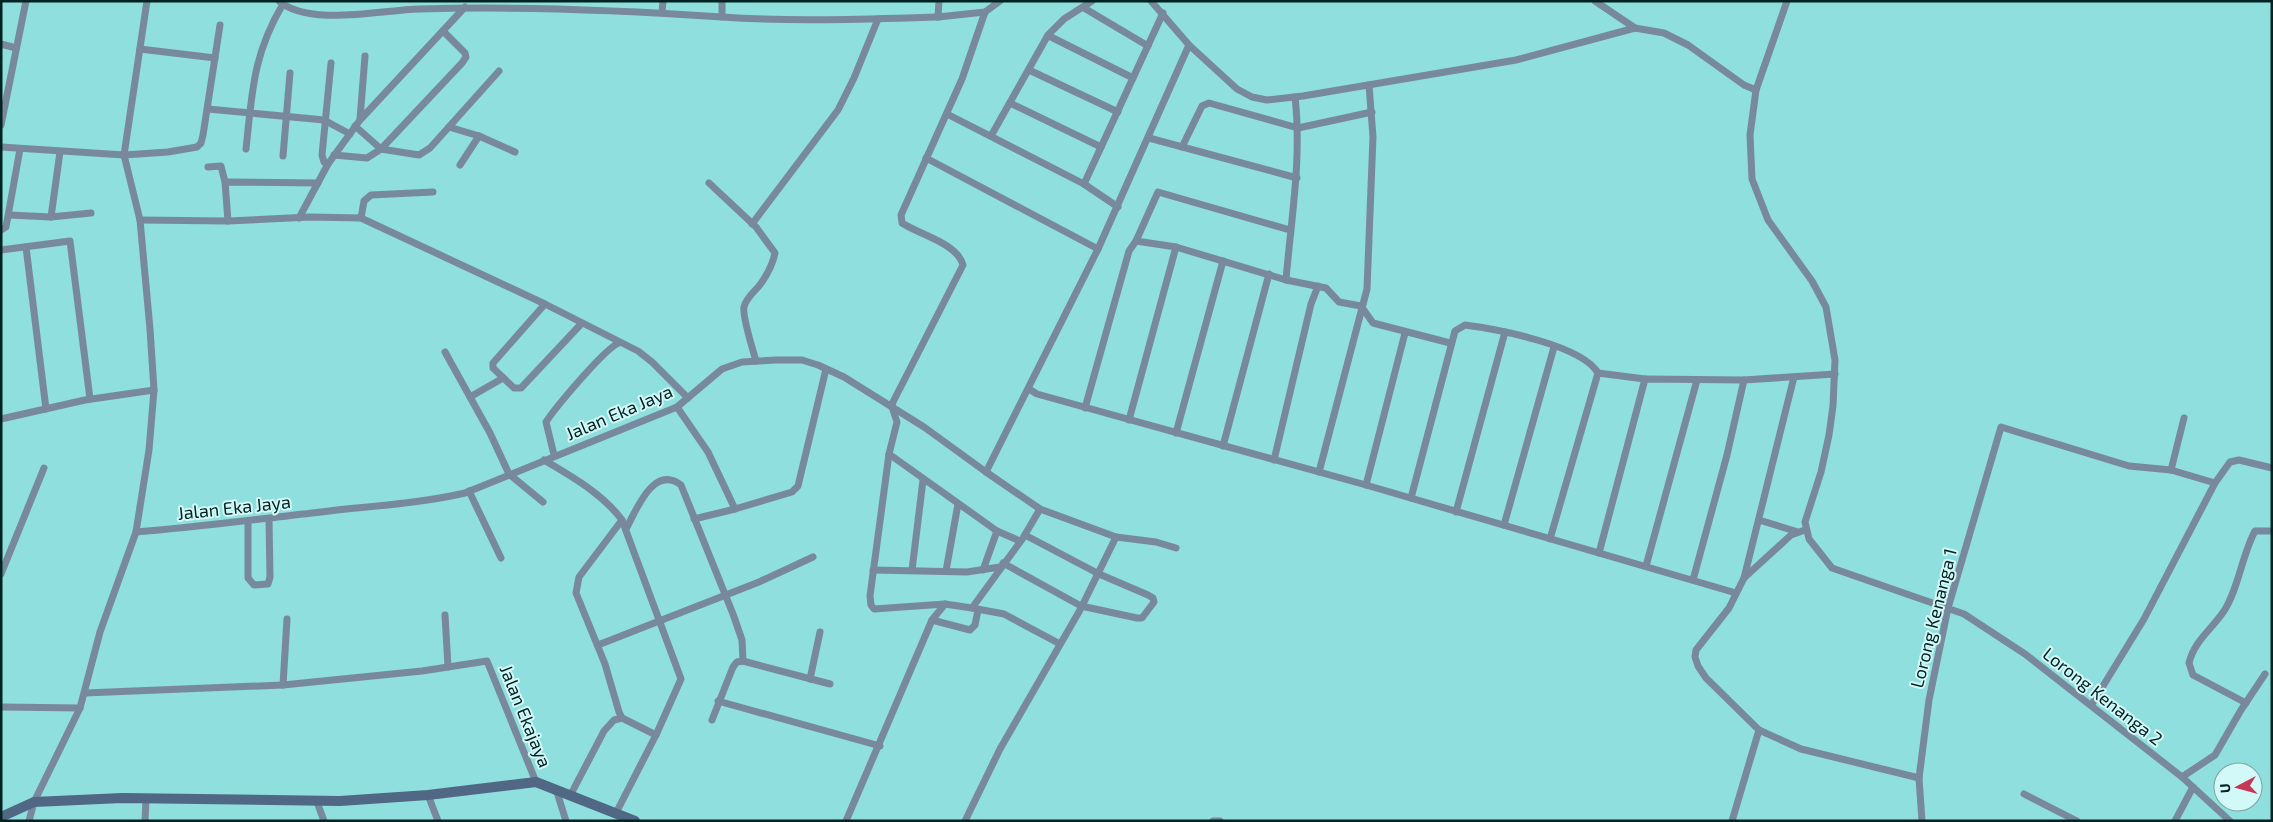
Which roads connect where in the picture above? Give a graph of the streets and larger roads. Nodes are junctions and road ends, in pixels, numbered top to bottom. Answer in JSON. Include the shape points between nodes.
{"nodes":[{"id":1,"x":26,"y":1,"type":"edge"},
{"id":2,"x":147,"y":1,"type":"edge"},
{"id":3,"x":663,"y":1,"type":"edge"},
{"id":4,"x":722,"y":1,"type":"edge"},
{"id":5,"x":938,"y":1,"type":"edge"},
{"id":6,"x":1000,"y":1,"type":"edge"},
{"id":7,"x":1092,"y":1,"type":"edge"},
{"id":8,"x":1151,"y":1,"type":"edge"},
{"id":9,"x":1595,"y":1,"type":"edge"},
{"id":10,"x":1787,"y":1,"type":"edge"},
{"id":11,"x":281,"y":3,"type":"edge"},
{"id":12,"x":477,"y":4,"type":"edge"},
{"id":13,"x":465,"y":8,"type":"junction"},
{"id":14,"x":1084,"y":8,"type":"junction"},
{"id":15,"x":662,"y":12,"type":"junction"},
{"id":16,"x":984,"y":12,"type":"junction"},
{"id":17,"x":1163,"y":13,"type":"junction"},
{"id":18,"x":722,"y":17,"type":"junction"},
{"id":19,"x":938,"y":17,"type":"junction"},
{"id":20,"x":878,"y":19,"type":"junction"},
{"id":21,"x":220,"y":25,"type":"dead end"},
{"id":22,"x":1635,"y":28,"type":"junction"},
{"id":23,"x":443,"y":31,"type":"junction"},
{"id":24,"x":1050,"y":36,"type":"junction"},
{"id":25,"x":1,"y":44,"type":"edge"},
{"id":26,"x":1189,"y":45,"type":"junction"},
{"id":27,"x":1148,"y":46,"type":"junction"},
{"id":28,"x":16,"y":48,"type":"junction"},
{"id":29,"x":140,"y":49,"type":"junction"},
{"id":30,"x":365,"y":56,"type":"dead end"},
{"id":31,"x":215,"y":58,"type":"junction"},
{"id":32,"x":331,"y":64,"type":"dead end"},
{"id":33,"x":499,"y":70,"type":"dead end"},
{"id":34,"x":1029,"y":70,"type":"junction"},
{"id":35,"x":290,"y":73,"type":"dead end"},
{"id":36,"x":1133,"y":78,"type":"junction"},
{"id":37,"x":1369,"y":85,"type":"junction"},
{"id":38,"x":1756,"y":90,"type":"junction"},
{"id":39,"x":1295,"y":97,"type":"junction"},
{"id":40,"x":1010,"y":103,"type":"junction"},
{"id":41,"x":208,"y":109,"type":"junction"},
{"id":42,"x":1118,"y":112,"type":"junction"},
{"id":43,"x":1372,"y":112,"type":"junction"},
{"id":44,"x":250,"y":113,"type":"junction"},
{"id":45,"x":947,"y":114,"type":"junction"},
{"id":46,"x":286,"y":116,"type":"junction"},
{"id":47,"x":324,"y":120,"type":"junction"},
{"id":48,"x":360,"y":120,"type":"junction"},
{"id":49,"x":1,"y":125,"type":"edge"},
{"id":50,"x":355,"y":126,"type":"junction"},
{"id":51,"x":449,"y":127,"type":"junction"},
{"id":52,"x":1298,"y":128,"type":"junction"},
{"id":53,"x":350,"y":134,"type":"junction"},
{"id":54,"x":479,"y":136,"type":"junction"},
{"id":55,"x":991,"y":136,"type":"junction"},
{"id":56,"x":1149,"y":138,"type":"junction"},
{"id":57,"x":1,"y":147,"type":"edge"},
{"id":58,"x":1101,"y":147,"type":"junction"},
{"id":59,"x":1182,"y":147,"type":"junction"},
{"id":60,"x":20,"y":148,"type":"junction"},
{"id":61,"x":246,"y":149,"type":"dead end"},
{"id":62,"x":382,"y":149,"type":"junction"},
{"id":63,"x":60,"y":152,"type":"junction"},
{"id":64,"x":515,"y":152,"type":"dead end"},
{"id":65,"x":124,"y":155,"type":"junction"},
{"id":66,"x":334,"y":155,"type":"junction"},
{"id":67,"x":284,"y":156,"type":"dead end"},
{"id":68,"x":926,"y":158,"type":"junction"},
{"id":69,"x":328,"y":164,"type":"junction"},
{"id":70,"x":460,"y":165,"type":"dead end"},
{"id":71,"x":208,"y":167,"type":"dead end"},
{"id":72,"x":1297,"y":178,"type":"junction"},
{"id":73,"x":225,"y":182,"type":"junction"},
{"id":74,"x":318,"y":183,"type":"junction"},
{"id":75,"x":709,"y":184,"type":"dead end"},
{"id":76,"x":1084,"y":184,"type":"junction"},
{"id":77,"x":433,"y":192,"type":"dead end"},
{"id":78,"x":1118,"y":207,"type":"junction"},
{"id":79,"x":91,"y":213,"type":"dead end"},
{"id":80,"x":9,"y":215,"type":"junction"},
{"id":81,"x":51,"y":217,"type":"junction"},
{"id":82,"x":300,"y":218,"type":"junction"},
{"id":83,"x":361,"y":218,"type":"junction"},
{"id":84,"x":140,"y":220,"type":"junction"},
{"id":85,"x":228,"y":221,"type":"junction"},
{"id":86,"x":752,"y":224,"type":"junction"},
{"id":87,"x":1,"y":230,"type":"edge"},
{"id":88,"x":1290,"y":230,"type":"junction"},
{"id":89,"x":1136,"y":241,"type":"junction"},
{"id":90,"x":26,"y":247,"type":"junction"},
{"id":91,"x":1176,"y":247,"type":"junction"},
{"id":92,"x":1098,"y":249,"type":"junction"},
{"id":93,"x":1,"y":250,"type":"edge"},
{"id":94,"x":1223,"y":261,"type":"junction"},
{"id":95,"x":1269,"y":274,"type":"junction"},
{"id":96,"x":1286,"y":280,"type":"junction"},
{"id":97,"x":1318,"y":286,"type":"junction"},
{"id":98,"x":545,"y":304,"type":"junction"},
{"id":99,"x":1363,"y":309,"type":"junction"},
{"id":100,"x":582,"y":323,"type":"junction"},
{"id":101,"x":1505,"y":332,"type":"junction"},
{"id":102,"x":1405,"y":333,"type":"junction"},
{"id":103,"x":619,"y":342,"type":"junction"},
{"id":104,"x":1450,"y":343,"type":"junction"},
{"id":105,"x":1554,"y":347,"type":"junction"},
{"id":106,"x":445,"y":352,"type":"dead end"},
{"id":107,"x":756,"y":361,"type":"junction"},
{"id":108,"x":826,"y":369,"type":"junction"},
{"id":109,"x":1598,"y":374,"type":"junction"},
{"id":110,"x":1835,"y":374,"type":"junction"},
{"id":111,"x":1794,"y":377,"type":"junction"},
{"id":112,"x":503,"y":378,"type":"junction"},
{"id":113,"x":1645,"y":379,"type":"junction"},
{"id":114,"x":1697,"y":380,"type":"junction"},
{"id":115,"x":1744,"y":380,"type":"junction"},
{"id":116,"x":1029,"y":389,"type":"junction"},
{"id":117,"x":154,"y":390,"type":"junction"},
{"id":118,"x":470,"y":397,"type":"junction"},
{"id":119,"x":688,"y":398,"type":"junction"},
{"id":120,"x":90,"y":399,"type":"junction"},
{"id":121,"x":892,"y":407,"type":"junction"},
{"id":122,"x":677,"y":408,"type":"junction"},
{"id":123,"x":1085,"y":408,"type":"junction"},
{"id":124,"x":46,"y":409,"type":"junction"},
{"id":125,"x":2,"y":417,"type":"edge"},
{"id":126,"x":2184,"y":418,"type":"dead end"},
{"id":127,"x":1129,"y":420,"type":"junction"},
{"id":128,"x":1176,"y":433,"type":"junction"},
{"id":129,"x":1223,"y":446,"type":"junction"},
{"id":130,"x":888,"y":454,"type":"junction"},
{"id":131,"x":554,"y":456,"type":"junction"},
{"id":132,"x":544,"y":460,"type":"junction"},
{"id":133,"x":1274,"y":460,"type":"junction"},
{"id":134,"x":44,"y":468,"type":"dead end"},
{"id":135,"x":2272,"y":468,"type":"edge"},
{"id":136,"x":2171,"y":470,"type":"junction"},
{"id":137,"x":986,"y":472,"type":"junction"},
{"id":138,"x":1318,"y":472,"type":"junction"},
{"id":139,"x":509,"y":474,"type":"junction"},
{"id":140,"x":923,"y":480,"type":"junction"},
{"id":141,"x":2215,"y":483,"type":"junction"},
{"id":142,"x":1366,"y":485,"type":"junction"},
{"id":143,"x":469,"y":491,"type":"junction"},
{"id":144,"x":1411,"y":498,"type":"junction"},
{"id":145,"x":543,"y":502,"type":"dead end"},
{"id":146,"x":958,"y":504,"type":"junction"},
{"id":147,"x":735,"y":509,"type":"junction"},
{"id":148,"x":1040,"y":509,"type":"junction"},
{"id":149,"x":1456,"y":512,"type":"junction"},
{"id":150,"x":269,"y":519,"type":"junction"},
{"id":151,"x":694,"y":519,"type":"junction"},
{"id":152,"x":622,"y":520,"type":"junction"},
{"id":153,"x":1759,"y":520,"type":"junction"},
{"id":154,"x":248,"y":522,"type":"junction"},
{"id":155,"x":1504,"y":525,"type":"junction"},
{"id":156,"x":626,"y":529,"type":"junction"},
{"id":157,"x":997,"y":531,"type":"junction"},
{"id":158,"x":1801,"y":531,"type":"junction"},
{"id":159,"x":2272,"y":531,"type":"edge"},
{"id":160,"x":136,"y":532,"type":"junction"},
{"id":161,"x":1025,"y":535,"type":"junction"},
{"id":162,"x":1116,"y":537,"type":"junction"},
{"id":163,"x":1550,"y":539,"type":"junction"},
{"id":164,"x":1020,"y":541,"type":"junction"},
{"id":165,"x":1176,"y":548,"type":"dead end"},
{"id":166,"x":1599,"y":553,"type":"junction"},
{"id":167,"x":813,"y":557,"type":"dead end"},
{"id":168,"x":501,"y":558,"type":"dead end"},
{"id":169,"x":1002,"y":565,"type":"junction"},
{"id":170,"x":1646,"y":566,"type":"junction"},
{"id":171,"x":874,"y":570,"type":"junction"},
{"id":172,"x":912,"y":570,"type":"junction"},
{"id":173,"x":983,"y":570,"type":"junction"},
{"id":174,"x":946,"y":571,"type":"junction"},
{"id":175,"x":1,"y":574,"type":"edge"},
{"id":176,"x":1099,"y":574,"type":"junction"},
{"id":177,"x":1744,"y":578,"type":"junction"},
{"id":178,"x":1693,"y":580,"type":"junction"},
{"id":179,"x":1736,"y":594,"type":"junction"},
{"id":180,"x":725,"y":595,"type":"junction"},
{"id":181,"x":945,"y":604,"type":"junction"},
{"id":182,"x":1081,"y":606,"type":"junction"},
{"id":183,"x":1948,"y":608,"type":"junction"},
{"id":184,"x":975,"y":609,"type":"junction"},
{"id":185,"x":445,"y":615,"type":"dead end"},
{"id":186,"x":287,"y":619,"type":"dead end"},
{"id":187,"x":932,"y":620,"type":"junction"},
{"id":188,"x":659,"y":622,"type":"junction"},
{"id":189,"x":820,"y":632,"type":"dead end"},
{"id":190,"x":1060,"y":644,"type":"junction"},
{"id":191,"x":598,"y":646,"type":"junction"},
{"id":192,"x":743,"y":661,"type":"junction"},
{"id":193,"x":448,"y":667,"type":"junction"},
{"id":194,"x":2265,"y":674,"type":"dead end"},
{"id":195,"x":810,"y":679,"type":"junction"},
{"id":196,"x":830,"y":684,"type":"dead end"},
{"id":197,"x":283,"y":685,"type":"junction"},
{"id":198,"x":85,"y":693,"type":"junction"},
{"id":199,"x":718,"y":701,"type":"junction"},
{"id":200,"x":2246,"y":703,"type":"junction"},
{"id":201,"x":2092,"y":704,"type":"junction"},
{"id":202,"x":1,"y":707,"type":"edge"},
{"id":203,"x":80,"y":708,"type":"junction"},
{"id":204,"x":622,"y":718,"type":"junction"},
{"id":205,"x":712,"y":720,"type":"dead end"},
{"id":206,"x":1759,"y":730,"type":"junction"},
{"id":207,"x":656,"y":735,"type":"junction"},
{"id":208,"x":880,"y":746,"type":"junction"},
{"id":209,"x":2182,"y":777,"type":"junction"},
{"id":210,"x":1918,"y":778,"type":"junction"},
{"id":211,"x":536,"y":782,"type":"junction"},
{"id":212,"x":2193,"y":787,"type":"junction"},
{"id":213,"x":556,"y":789,"type":"junction"},
{"id":214,"x":2024,"y":794,"type":"dead end"},
{"id":215,"x":428,"y":796,"type":"junction"},
{"id":216,"x":570,"y":796,"type":"junction"},
{"id":217,"x":146,"y":799,"type":"junction"},
{"id":218,"x":34,"y":802,"type":"junction"},
{"id":219,"x":317,"y":802,"type":"junction"},
{"id":220,"x":616,"y":813,"type":"junction"},
{"id":221,"x":1,"y":817,"type":"edge"},
{"id":222,"x":29,"y":821,"type":"edge"},
{"id":223,"x":146,"y":821,"type":"edge"},
{"id":224,"x":324,"y":821,"type":"edge"},
{"id":225,"x":438,"y":821,"type":"edge"},
{"id":226,"x":566,"y":821,"type":"edge"},
{"id":227,"x":635,"y":821,"type":"edge"},
{"id":228,"x":846,"y":821,"type":"edge"},
{"id":229,"x":965,"y":821,"type":"edge"},
{"id":230,"x":1212,"y":821,"type":"edge"},
{"id":231,"x":1220,"y":821,"type":"edge"},
{"id":232,"x":1732,"y":821,"type":"edge"},
{"id":233,"x":1922,"y":821,"type":"edge"},
{"id":234,"x":2077,"y":821,"type":"edge"},
{"id":235,"x":2175,"y":821,"type":"edge"},
{"id":236,"x":2230,"y":821,"type":"edge"}],
"edges":[{"from":1,"to":28,"type":"street"},
{"from":2,"to":29,"type":"street"},
{"from":3,"to":15,"type":"street"},
{"from":4,"to":18,"type":"street"},
{"from":5,"to":19,"type":"street"},
{"from":6,"to":16,"type":"street"},
{"from":7,"to":14,"type":"street"},
{"from":8,"to":17,"type":"street"},
{"from":9,"to":22,"type":"street"},
{"from":10,"to":38,"type":"street"},
{"from":11,"to":13,"type":"street","via":[[315,16]]},
{"from":11,"to":44,"type":"street","via":[[260,52]]},
{"from":12,"to":13,"type":"street"},
{"from":12,"to":15,"type":"street"},
{"from":13,"to":23,"type":"street"},
{"from":14,"to":24,"type":"street","via":[[1064,19]]},
{"from":14,"to":27,"type":"street"},
{"from":15,"to":18,"type":"street"},
{"from":16,"to":19,"type":"street"},
{"from":16,"to":45,"type":"street"},
{"from":17,"to":26,"type":"street"},
{"from":17,"to":27,"type":"street"},
{"from":18,"to":20,"type":"street"},
{"from":19,"to":20,"type":"street"},
{"from":20,"to":86,"type":"street","via":[[838,110]]},
{"from":21,"to":31,"type":"street"},
{"from":22,"to":37,"type":"street","via":[[1516,60]]},
{"from":22,"to":38,"type":"street","via":[[1664,33],[1688,45]]},
{"from":23,"to":48,"type":"street"},
{"from":23,"to":62,"type":"street","via":[[465,53],[465,60]]},
{"from":24,"to":34,"type":"street"},
{"from":24,"to":36,"type":"street"},
{"from":25,"to":28,"type":"street"},
{"from":26,"to":39,"type":"street","via":[[1236,89],[1252,97],[1267,100]]},
{"from":26,"to":56,"type":"street"},
{"from":27,"to":36,"type":"street"},
{"from":28,"to":49,"type":"street"},
{"from":29,"to":31,"type":"street"},
{"from":29,"to":65,"type":"street"},
{"from":30,"to":48,"type":"street"},
{"from":31,"to":41,"type":"street"},
{"from":32,"to":47,"type":"street"},
{"from":33,"to":51,"type":"street"},
{"from":34,"to":40,"type":"street"},
{"from":34,"to":42,"type":"street"},
{"from":35,"to":46,"type":"street"},
{"from":36,"to":42,"type":"street"},
{"from":37,"to":39,"type":"street"},
{"from":37,"to":43,"type":"street"},
{"from":38,"to":110,"type":"street","via":[[1750,135],[1752,180],[1768,220],[1812,281],[1826,307]]},
{"from":39,"to":52,"type":"street"},
{"from":40,"to":55,"type":"street"},
{"from":40,"to":58,"type":"street"},
{"from":41,"to":44,"type":"street"},
{"from":41,"to":65,"type":"street","via":[[201,143],[197,147]]},
{"from":42,"to":58,"type":"street"},
{"from":43,"to":52,"type":"street"},
{"from":43,"to":99,"type":"street","via":[[1367,290]]},
{"from":44,"to":46,"type":"street"},
{"from":44,"to":61,"type":"street"},
{"from":45,"to":55,"type":"street"},
{"from":45,"to":68,"type":"street"},
{"from":46,"to":47,"type":"street"},
{"from":46,"to":67,"type":"street"},
{"from":47,"to":53,"type":"street"},
{"from":47,"to":69,"type":"street","via":[[322,155]]},
{"from":48,"to":50,"type":"street"},
{"from":50,"to":53,"type":"street"},
{"from":50,"to":62,"type":"street"},
{"from":51,"to":54,"type":"street"},
{"from":51,"to":62,"type":"street","via":[[423,154]]},
{"from":52,"to":59,"type":"street","via":[[1209,103],[1202,106]]},
{"from":52,"to":72,"type":"street"},
{"from":53,"to":66,"type":"street"},
{"from":54,"to":64,"type":"street"},
{"from":54,"to":70,"type":"street"},
{"from":55,"to":76,"type":"street"},
{"from":56,"to":59,"type":"street"},
{"from":56,"to":78,"type":"street"},
{"from":57,"to":60,"type":"street"},
{"from":58,"to":76,"type":"street"},
{"from":59,"to":72,"type":"street"},
{"from":60,"to":63,"type":"street"},
{"from":60,"to":80,"type":"street"},
{"from":62,"to":66,"type":"street","via":[[367,158]]},
{"from":63,"to":65,"type":"street"},
{"from":63,"to":81,"type":"street"},
{"from":65,"to":84,"type":"street"},
{"from":66,"to":69,"type":"street"},
{"from":68,"to":92,"type":"street"},
{"from":68,"to":121,"type":"street","via":[[903,209],[902,223],[957,253],[963,265]]},
{"from":69,"to":74,"type":"street"},
{"from":71,"to":73,"type":"street","via":[[221,166]]},
{"from":72,"to":88,"type":"street"},
{"from":73,"to":74,"type":"street"},
{"from":73,"to":85,"type":"street"},
{"from":74,"to":82,"type":"street"},
{"from":75,"to":86,"type":"street"},
{"from":76,"to":78,"type":"street"},
{"from":77,"to":83,"type":"street","via":[[371,195],[364,201]]},
{"from":78,"to":92,"type":"street"},
{"from":79,"to":81,"type":"street"},
{"from":80,"to":81,"type":"street"},
{"from":80,"to":87,"type":"street","via":[[6,227]]},
{"from":82,"to":83,"type":"street"},
{"from":82,"to":85,"type":"street"},
{"from":83,"to":98,"type":"street"},
{"from":84,"to":85,"type":"street"},
{"from":84,"to":117,"type":"street"},
{"from":86,"to":107,"type":"street","via":[[775,253],[762,283],[744,307]]},
{"from":88,"to":89,"type":"street","via":[[1158,192]]},
{"from":88,"to":96,"type":"street"},
{"from":89,"to":91,"type":"street"},
{"from":89,"to":123,"type":"street","via":[[1129,251]]},
{"from":90,"to":93,"type":"street"},
{"from":90,"to":120,"type":"street","via":[[70,241]]},
{"from":90,"to":124,"type":"street"},
{"from":91,"to":94,"type":"street"},
{"from":91,"to":127,"type":"street"},
{"from":92,"to":116,"type":"street"},
{"from":94,"to":95,"type":"street"},
{"from":94,"to":128,"type":"street"},
{"from":95,"to":96,"type":"street"},
{"from":95,"to":129,"type":"street"},
{"from":96,"to":97,"type":"street"},
{"from":97,"to":99,"type":"street","via":[[1329,290],[1339,302],[1358,304]]},
{"from":97,"to":133,"type":"street"},
{"from":98,"to":100,"type":"street"},
{"from":98,"to":112,"type":"street","via":[[493,363],[493,368]]},
{"from":99,"to":102,"type":"street","via":[[1373,323]]},
{"from":99,"to":138,"type":"street"},
{"from":100,"to":103,"type":"street"},
{"from":100,"to":112,"type":"street","via":[[521,388],[514,388]]},
{"from":101,"to":104,"type":"street","via":[[1464,325],[1455,331]]},
{"from":101,"to":105,"type":"street"},
{"from":101,"to":149,"type":"street"},
{"from":102,"to":104,"type":"street"},
{"from":102,"to":142,"type":"street"},
{"from":103,"to":119,"type":"street","via":[[629,345],[652,362]]},
{"from":103,"to":131,"type":"street","via":[[611,346],[546,422]]},
{"from":104,"to":144,"type":"street"},
{"from":105,"to":109,"type":"street","via":[[1589,362]]},
{"from":105,"to":155,"type":"street"},
{"from":106,"to":118,"type":"street"},
{"from":107,"to":108,"type":"street","name":"Jalan Eka Jaya","via":[[802,360]]},
{"from":107,"to":119,"type":"street","name":"Jalan Eka Jaya","via":[[722,369]]},
{"from":108,"to":121,"type":"street","name":"Jalan Eka Jaya"},
{"from":108,"to":147,"type":"street","via":[[798,486],[792,492]]},
{"from":109,"to":113,"type":"street"},
{"from":109,"to":163,"type":"street"},
{"from":110,"to":111,"type":"street"},
{"from":110,"to":158,"type":"street","via":[[1829,435],[1821,472]]},
{"from":111,"to":115,"type":"street"},
{"from":111,"to":153,"type":"street"},
{"from":112,"to":118,"type":"street"},
{"from":113,"to":114,"type":"street"},
{"from":113,"to":166,"type":"street"},
{"from":114,"to":115,"type":"street"},
{"from":114,"to":170,"type":"street"},
{"from":115,"to":178,"type":"street"},
{"from":116,"to":123,"type":"street"},
{"from":116,"to":137,"type":"street"},
{"from":117,"to":120,"type":"street"},
{"from":117,"to":160,"type":"street","via":[[149,450]]},
{"from":118,"to":139,"type":"street"},
{"from":119,"to":122,"type":"street","name":"Jalan Eka Jaya"},
{"from":120,"to":124,"type":"street"},
{"from":121,"to":130,"type":"street","via":[[896,422]]},
{"from":121,"to":137,"type":"street","name":"Jalan Eka Jaya"},
{"from":122,"to":131,"type":"street","name":"Jalan Eka Jaya"},
{"from":122,"to":147,"type":"street","via":[[708,452]]},
{"from":123,"to":127,"type":"street"},
{"from":124,"to":125,"type":"street"},
{"from":126,"to":136,"type":"street"},
{"from":127,"to":128,"type":"street"},
{"from":128,"to":129,"type":"street"},
{"from":129,"to":133,"type":"street"},
{"from":130,"to":140,"type":"street"},
{"from":130,"to":171,"type":"street"},
{"from":131,"to":132,"type":"street","name":"Jalan Eka Jaya"},
{"from":132,"to":139,"type":"street","name":"Jalan Eka Jaya"},
{"from":132,"to":152,"type":"street","via":[[606,501]]},
{"from":133,"to":138,"type":"street"},
{"from":134,"to":175,"type":"street"},
{"from":135,"to":141,"type":"street","via":[[2234,460]]},
{"from":136,"to":141,"type":"street"},
{"from":136,"to":183,"type":"street","name":"Lorong Kenanga 1","via":[[2129,466],[2001,427]]},
{"from":137,"to":148,"type":"street","name":"Jalan Eka Jaya"},
{"from":138,"to":142,"type":"street"},
{"from":139,"to":143,"type":"street","name":"Jalan Eka Jaya"},
{"from":139,"to":145,"type":"street"},
{"from":140,"to":146,"type":"street"},
{"from":140,"to":172,"type":"street"},
{"from":141,"to":201,"type":"street","via":[[2144,619]]},
{"from":142,"to":144,"type":"street"},
{"from":143,"to":150,"type":"street","name":"Jalan Eka Jaya","via":[[429,502]]},
{"from":143,"to":168,"type":"street"},
{"from":144,"to":149,"type":"street"},
{"from":146,"to":157,"type":"street"},
{"from":146,"to":174,"type":"street"},
{"from":147,"to":151,"type":"street"},
{"from":148,"to":161,"type":"street"},
{"from":148,"to":162,"type":"street","name":"Jalan Eka Jaya"},
{"from":149,"to":155,"type":"street"},
{"from":150,"to":154,"type":"street","name":"Jalan Eka Jaya"},
{"from":150,"to":154,"type":"street","via":[[270,577],[264,586],[254,585],[248,578]]},
{"from":151,"to":156,"type":"street","via":[[680,485],[668,478],[654,484]]},
{"from":151,"to":180,"type":"street"},
{"from":152,"to":156,"type":"street"},
{"from":152,"to":191,"type":"street","via":[[578,577],[576,585],[576,593]]},
{"from":153,"to":158,"type":"street"},
{"from":153,"to":177,"type":"street"},
{"from":154,"to":160,"type":"street","name":"Jalan Eka Jaya"},
{"from":155,"to":163,"type":"street"},
{"from":156,"to":188,"type":"street"},
{"from":157,"to":164,"type":"street"},
{"from":157,"to":173,"type":"street"},
{"from":158,"to":177,"type":"street","via":[[1791,535]]},
{"from":158,"to":183,"type":"street","name":"Lorong Kenanga 2","via":[[1832,568]]},
{"from":159,"to":200,"type":"street","via":[[2255,530],[2228,605],[2201,638],[2189,663],[2193,675]]},
{"from":160,"to":198,"type":"street","via":[[100,632]]},
{"from":161,"to":164,"type":"street"},
{"from":161,"to":176,"type":"street"},
{"from":162,"to":165,"type":"street","name":"Jalan Eka Jaya"},
{"from":162,"to":176,"type":"street"},
{"from":163,"to":166,"type":"street"},
{"from":164,"to":169,"type":"street"},
{"from":166,"to":170,"type":"street"},
{"from":167,"to":180,"type":"street"},
{"from":169,"to":173,"type":"street"},
{"from":169,"to":182,"type":"street"},
{"from":169,"to":184,"type":"street"},
{"from":170,"to":178,"type":"street"},
{"from":171,"to":172,"type":"street"},
{"from":171,"to":181,"type":"street","via":[[870,596],[874,608]]},
{"from":172,"to":174,"type":"street"},
{"from":173,"to":174,"type":"street"},
{"from":176,"to":182,"type":"street"},
{"from":176,"to":182,"type":"street","via":[[1153,598],[1154,602],[1142,618]]},
{"from":177,"to":179,"type":"street"},
{"from":178,"to":179,"type":"street"},
{"from":179,"to":206,"type":"street","via":[[1700,644],[1695,657],[1706,678]]},
{"from":180,"to":188,"type":"street"},
{"from":180,"to":192,"type":"street","via":[[742,640]]},
{"from":181,"to":184,"type":"street"},
{"from":181,"to":187,"type":"street"},
{"from":182,"to":190,"type":"street"},
{"from":183,"to":201,"type":"street","name":"Lorong Kenanga 2","via":[[1964,614],[2025,654]]},
{"from":183,"to":210,"type":"street","name":"Lorong Kenanga 1","via":[[1929,700]]},
{"from":184,"to":187,"type":"street","via":[[975,625],[970,630]]},
{"from":184,"to":190,"type":"street","via":[[1004,614]]},
{"from":185,"to":193,"type":"street"},
{"from":186,"to":197,"type":"street"},
{"from":187,"to":208,"type":"street"},
{"from":188,"to":191,"type":"street"},
{"from":188,"to":207,"type":"street","via":[[682,678]]},
{"from":189,"to":195,"type":"street"},
{"from":190,"to":229,"type":"street","via":[[1000,749]]},
{"from":191,"to":204,"type":"street"},
{"from":192,"to":195,"type":"street"},
{"from":192,"to":199,"type":"street","via":[[733,667]]},
{"from":193,"to":197,"type":"street"},
{"from":193,"to":211,"type":"street","name":"Jalan Ekajaya","via":[[487,661]]},
{"from":194,"to":200,"type":"street"},
{"from":195,"to":196,"type":"street"},
{"from":197,"to":198,"type":"street"},
{"from":198,"to":203,"type":"street"},
{"from":199,"to":205,"type":"street"},
{"from":199,"to":208,"type":"street"},
{"from":200,"to":209,"type":"street","via":[[2215,755]]},
{"from":201,"to":209,"type":"street","name":"Lorong Kenanga 2"},
{"from":202,"to":203,"type":"street"},
{"from":203,"to":218,"type":"street"},
{"from":204,"to":207,"type":"street"},
{"from":204,"to":216,"type":"street","via":[[614,720],[604,732]]},
{"from":206,"to":210,"type":"street","via":[[1801,749]]},
{"from":206,"to":232,"type":"street"},
{"from":207,"to":220,"type":"street"},
{"from":208,"to":228,"type":"street"},
{"from":209,"to":212,"type":"street","name":"Lorong Kenanga 2"},
{"from":210,"to":233,"type":"street","name":"Lorong Kenanga 1"},
{"from":211,"to":213,"type":"street"},
{"from":211,"to":215,"type":"street"},
{"from":212,"to":235,"type":"street"},
{"from":212,"to":236,"type":"street","name":"Lorong Kenanga 2"},
{"from":213,"to":216,"type":"street"},
{"from":213,"to":226,"type":"street"},
{"from":214,"to":234,"type":"street"},
{"from":215,"to":219,"type":"street"},
{"from":215,"to":225,"type":"street"},
{"from":216,"to":220,"type":"street"},
{"from":217,"to":218,"type":"street"},
{"from":217,"to":219,"type":"street"},
{"from":217,"to":223,"type":"street"},
{"from":218,"to":221,"type":"street"},
{"from":218,"to":222,"type":"street"},
{"from":219,"to":224,"type":"street"},
{"from":220,"to":227,"type":"street"},
{"from":230,"to":231,"type":"street"}]}
